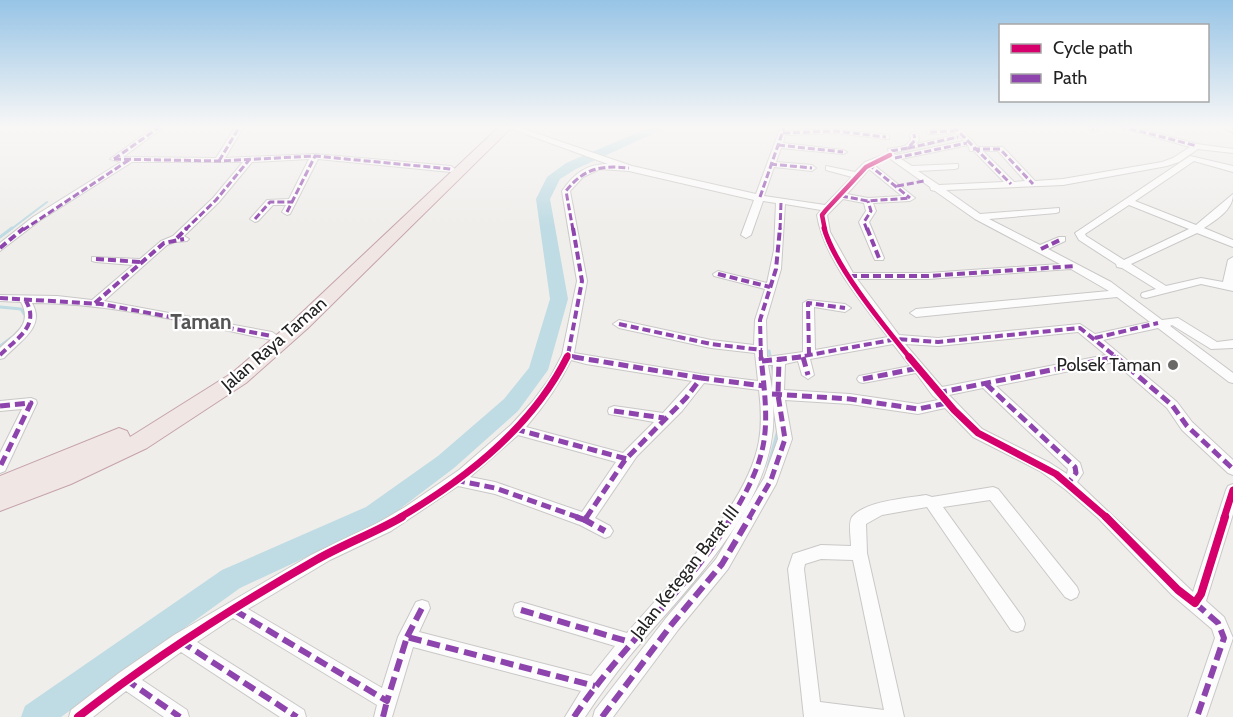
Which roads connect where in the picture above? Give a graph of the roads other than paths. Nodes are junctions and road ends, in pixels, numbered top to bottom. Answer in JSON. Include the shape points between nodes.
{"nodes":[{"id":1,"x":119,"y":159,"type":"edge"},
{"id":2,"x":258,"y":159,"type":"edge"},
{"id":3,"x":313,"y":159,"type":"edge"},
{"id":4,"x":351,"y":159,"type":"edge"},
{"id":5,"x":461,"y":159,"type":"edge"},
{"id":6,"x":472,"y":159,"type":"edge"},
{"id":7,"x":602,"y":159,"type":"edge"},
{"id":8,"x":772,"y":159,"type":"edge"},
{"id":9,"x":875,"y":159,"type":"edge"},
{"id":10,"x":900,"y":159,"type":"edge"},
{"id":11,"x":985,"y":159,"type":"edge"},
{"id":12,"x":1010,"y":159,"type":"edge"},
{"id":13,"x":1177,"y":159,"type":"edge"},
{"id":14,"x":1191,"y":159,"type":"edge"},
{"id":15,"x":1198,"y":159,"type":"edge"},
{"id":16,"x":124,"y":160,"type":"junction"},
{"id":17,"x":249,"y":160,"type":"junction"},
{"id":18,"x":219,"y":161,"type":"joint"},
{"id":19,"x":770,"y":164,"type":"junction"},
{"id":20,"x":868,"y":164,"type":"junction"},
{"id":21,"x":955,"y":166,"type":"dead end"},
{"id":22,"x":629,"y":168,"type":"junction"},
{"id":23,"x":812,"y":168,"type":"dead end"},
{"id":24,"x":829,"y":168,"type":"dead end"},
{"id":25,"x":451,"y":169,"type":"junction"},
{"id":26,"x":909,"y":169,"type":"junction"},
{"id":27,"x":1233,"y":169,"type":"edge"},
{"id":28,"x":855,"y":175,"type":"junction"},
{"id":29,"x":924,"y":181,"type":"junction"},
{"id":30,"x":1011,"y":184,"type":"junction"},
{"id":31,"x":1033,"y":184,"type":"junction"},
{"id":32,"x":897,"y":186,"type":"junction"},
{"id":33,"x":934,"y":188,"type":"junction"},
{"id":34,"x":841,"y":196,"type":"junction"},
{"id":35,"x":1233,"y":196,"type":"edge"},
{"id":36,"x":760,"y":197,"type":"junction"},
{"id":37,"x":868,"y":201,"type":"junction"},
{"id":38,"x":1128,"y":201,"type":"junction"},
{"id":39,"x":292,"y":202,"type":"junction"},
{"id":40,"x":784,"y":202,"type":"junction"},
{"id":41,"x":826,"y":208,"type":"junction"},
{"id":42,"x":1229,"y":209,"type":"edge"},
{"id":43,"x":1056,"y":210,"type":"dead end"},
{"id":44,"x":287,"y":212,"type":"dead end"},
{"id":45,"x":978,"y":217,"type":"junction"},
{"id":46,"x":255,"y":219,"type":"dead end"},
{"id":47,"x":1194,"y":229,"type":"junction"},
{"id":48,"x":746,"y":235,"type":"dead end"},
{"id":49,"x":1062,"y":239,"type":"dead end"},
{"id":50,"x":1233,"y":244,"type":"edge"},
{"id":51,"x":0,"y":248,"type":"edge"},
{"id":52,"x":1041,"y":249,"type":"junction"},
{"id":53,"x":879,"y":258,"type":"dead end"},
{"id":54,"x":96,"y":259,"type":"dead end"},
{"id":55,"x":1233,"y":260,"type":"edge"},
{"id":56,"x":141,"y":262,"type":"junction"},
{"id":57,"x":1121,"y":265,"type":"junction"},
{"id":58,"x":1076,"y":266,"type":"junction"},
{"id":59,"x":718,"y":274,"type":"dead end"},
{"id":60,"x":849,"y":276,"type":"junction"},
{"id":61,"x":770,"y":287,"type":"junction"},
{"id":62,"x":1230,"y":287,"type":"edge"},
{"id":63,"x":1163,"y":289,"type":"junction"},
{"id":64,"x":1120,"y":293,"type":"junction"},
{"id":65,"x":1146,"y":295,"type":"dead end"},
{"id":66,"x":0,"y":298,"type":"edge"},
{"id":67,"x":26,"y":301,"type":"junction"},
{"id":68,"x":95,"y":303,"type":"junction"},
{"id":69,"x":845,"y":308,"type":"dead end"},
{"id":70,"x":916,"y":313,"type":"dead end"},
{"id":71,"x":1158,"y":323,"type":"junction"},
{"id":72,"x":619,"y":324,"type":"dead end"},
{"id":73,"x":272,"y":336,"type":"junction"},
{"id":74,"x":1095,"y":338,"type":"junction"},
{"id":75,"x":897,"y":339,"type":"junction"},
{"id":76,"x":1233,"y":344,"type":"edge"},
{"id":77,"x":568,"y":354,"type":"junction"},
{"id":78,"x":0,"y":355,"type":"edge"},
{"id":79,"x":806,"y":356,"type":"junction"},
{"id":80,"x":1116,"y":357,"type":"junction"},
{"id":81,"x":770,"y":359,"type":"junction"},
{"id":82,"x":919,"y":368,"type":"junction"},
{"id":83,"x":808,"y":375,"type":"dead end"},
{"id":84,"x":701,"y":378,"type":"junction"},
{"id":85,"x":863,"y":379,"type":"dead end"},
{"id":86,"x":1233,"y":379,"type":"edge"},
{"id":87,"x":986,"y":384,"type":"junction"},
{"id":88,"x":770,"y":393,"type":"junction"},
{"id":89,"x":938,"y":393,"type":"junction"},
{"id":90,"x":947,"y":404,"type":"junction"},
{"id":91,"x":0,"y":406,"type":"edge"},
{"id":92,"x":614,"y":411,"type":"dead end"},
{"id":93,"x":664,"y":418,"type":"junction"},
{"id":94,"x":515,"y":429,"type":"junction"},
{"id":95,"x":627,"y":459,"type":"junction"},
{"id":96,"x":0,"y":467,"type":"edge"},
{"id":97,"x":1233,"y":469,"type":"edge"},
{"id":98,"x":455,"y":480,"type":"junction"},
{"id":99,"x":1068,"y":483,"type":"junction"},
{"id":100,"x":0,"y":486,"type":"edge"},
{"id":101,"x":1233,"y":490,"type":"edge"},
{"id":102,"x":0,"y":501,"type":"edge"},
{"id":103,"x":932,"y":503,"type":"junction"},
{"id":104,"x":585,"y":520,"type":"junction"},
{"id":105,"x":605,"y":531,"type":"dead end"},
{"id":106,"x":859,"y":553,"type":"junction"},
{"id":107,"x":714,"y":559,"type":"junction"},
{"id":108,"x":1071,"y":592,"type":"dead end"},
{"id":109,"x":1195,"y":603,"type":"junction"},
{"id":110,"x":422,"y":609,"type":"dead end"},
{"id":111,"x":234,"y":610,"type":"junction"},
{"id":112,"x":521,"y":610,"type":"dead end"},
{"id":113,"x":1017,"y":624,"type":"dead end"},
{"id":114,"x":407,"y":637,"type":"junction"},
{"id":115,"x":180,"y":641,"type":"junction"},
{"id":116,"x":630,"y":642,"type":"junction"},
{"id":117,"x":125,"y":679,"type":"junction"},
{"id":118,"x":595,"y":686,"type":"junction"},
{"id":119,"x":385,"y":709,"type":"edge"},
{"id":120,"x":813,"y":713,"type":"edge"},
{"id":121,"x":576,"y":716,"type":"edge"},
{"id":122,"x":78,"y":717,"type":"edge"},
{"id":123,"x":180,"y":717,"type":"edge"},
{"id":124,"x":297,"y":717,"type":"edge"},
{"id":125,"x":602,"y":717,"type":"edge"},
{"id":126,"x":879,"y":717,"type":"edge"},
{"id":127,"x":895,"y":717,"type":"edge"},
{"id":128,"x":1197,"y":717,"type":"edge"}],
"edges":[{"from":1,"to":16,"type":"street"},
{"from":2,"to":17,"type":"street"},
{"from":3,"to":39,"type":"street"},
{"from":4,"to":25,"type":"street"},
{"from":5,"to":25,"type":"highway","name":"Jalan Raya Taman"},
{"from":6,"to":102,"type":"highway","name":"Jalan Raya Taman","via":[[239,378],[139,442]]},
{"from":7,"to":22,"type":"street"},
{"from":8,"to":19,"type":"street"},
{"from":9,"to":20,"type":"street"},
{"from":10,"to":26,"type":"street"},
{"from":11,"to":30,"type":"street"},
{"from":12,"to":31,"type":"street"},
{"from":13,"to":31,"type":"street","via":[[1063,182]]},
{"from":14,"to":38,"type":"street"},
{"from":15,"to":27,"type":"street"},
{"from":16,"to":18,"type":"street"},
{"from":16,"to":51,"type":"street"},
{"from":17,"to":18,"type":"street"},
{"from":17,"to":56,"type":"street","via":[[180,239],[164,243]]},
{"from":19,"to":23,"type":"street"},
{"from":19,"to":36,"type":"street"},
{"from":20,"to":28,"type":"street"},
{"from":20,"to":32,"type":"street"},
{"from":21,"to":26,"type":"street"},
{"from":22,"to":36,"type":"street"},
{"from":22,"to":77,"type":"street","via":[[591,166],[566,191],[582,281]]},
{"from":24,"to":28,"type":"street"},
{"from":25,"to":73,"type":"highway","name":"Jalan Raya Taman"},
{"from":26,"to":29,"type":"street"},
{"from":28,"to":34,"type":"street"},
{"from":29,"to":32,"type":"street"},
{"from":29,"to":33,"type":"street"},
{"from":30,"to":31,"type":"street"},
{"from":30,"to":33,"type":"street"},
{"from":32,"to":37,"type":"street","via":[[910,198]]},
{"from":33,"to":45,"type":"street"},
{"from":34,"to":37,"type":"street"},
{"from":34,"to":41,"type":"street"},
{"from":35,"to":42,"type":"street"},
{"from":36,"to":40,"type":"street"},
{"from":36,"to":48,"type":"street"},
{"from":37,"to":53,"type":"street","via":[[871,211],[864,222]]},
{"from":38,"to":47,"type":"street"},
{"from":38,"to":57,"type":"street","via":[[1080,234]]},
{"from":39,"to":44,"type":"street"},
{"from":39,"to":46,"type":"street","via":[[270,202]]},
{"from":40,"to":41,"type":"street"},
{"from":40,"to":61,"type":"street","name":"Jalan Ketegan Barat III"},
{"from":41,"to":60,"type":"street","via":[[821,218],[827,242]]},
{"from":42,"to":47,"type":"street"},
{"from":43,"to":45,"type":"street"},
{"from":45,"to":52,"type":"street"},
{"from":47,"to":50,"type":"street"},
{"from":47,"to":57,"type":"street"},
{"from":49,"to":52,"type":"street"},
{"from":52,"to":58,"type":"street"},
{"from":54,"to":56,"type":"street"},
{"from":55,"to":62,"type":"street"},
{"from":56,"to":68,"type":"street"},
{"from":57,"to":63,"type":"street"},
{"from":58,"to":60,"type":"street","via":[[928,276]]},
{"from":58,"to":64,"type":"street"},
{"from":59,"to":61,"type":"street"},
{"from":60,"to":75,"type":"street"},
{"from":61,"to":81,"type":"street","name":"Jalan Ketegan Barat III","via":[[759,325]]},
{"from":62,"to":63,"type":"street","via":[[1201,281]]},
{"from":63,"to":65,"type":"street"},
{"from":64,"to":70,"type":"street"},
{"from":64,"to":71,"type":"street"},
{"from":66,"to":67,"type":"street"},
{"from":67,"to":68,"type":"street","via":[[36,298]]},
{"from":67,"to":78,"type":"street","via":[[32,312],[31,323]]},
{"from":68,"to":73,"type":"street"},
{"from":69,"to":79,"type":"street","via":[[808,297]]},
{"from":71,"to":74,"type":"street"},
{"from":71,"to":76,"type":"street","via":[[1179,323],[1215,346]]},
{"from":71,"to":86,"type":"street"},
{"from":72,"to":81,"type":"street"},
{"from":73,"to":100,"type":"highway","name":"Jalan Raya Taman","via":[[222,377],[167,412],[99,446]]},
{"from":74,"to":75,"type":"street","via":[[1080,328],[938,342]]},
{"from":74,"to":80,"type":"street"},
{"from":75,"to":79,"type":"street"},
{"from":75,"to":82,"type":"street"},
{"from":77,"to":84,"type":"street"},
{"from":77,"to":94,"type":"street","via":[[559,377]]},
{"from":79,"to":81,"type":"street"},
{"from":79,"to":83,"type":"street"},
{"from":80,"to":87,"type":"street"},
{"from":80,"to":97,"type":"street","via":[[1172,405],[1187,426]]},
{"from":81,"to":88,"type":"street","name":"Jalan Ketegan Barat III"},
{"from":82,"to":85,"type":"street"},
{"from":82,"to":89,"type":"street"},
{"from":84,"to":88,"type":"street"},
{"from":84,"to":93,"type":"street","via":[[692,393]]},
{"from":87,"to":89,"type":"street"},
{"from":87,"to":99,"type":"street","via":[[1070,462],[1076,473]]},
{"from":88,"to":90,"type":"street","via":[[918,409]]},
{"from":88,"to":107,"type":"street","name":"Jalan Ketegan Barat III","via":[[762,455]]},
{"from":89,"to":90,"type":"street"},
{"from":90,"to":99,"type":"street","via":[[970,427]]},
{"from":91,"to":96,"type":"street","via":[[31,403]]},
{"from":92,"to":93,"type":"street"},
{"from":93,"to":95,"type":"street"},
{"from":94,"to":95,"type":"street"},
{"from":94,"to":98,"type":"street"},
{"from":95,"to":104,"type":"street"},
{"from":98,"to":104,"type":"street","via":[[506,491]]},
{"from":98,"to":111,"type":"street","via":[[386,526],[285,578]]},
{"from":99,"to":109,"type":"street"},
{"from":101,"to":109,"type":"street"},
{"from":103,"to":106,"type":"street","via":[[880,510],[858,521]]},
{"from":103,"to":108,"type":"street","via":[[993,493]]},
{"from":103,"to":113,"type":"street"},
{"from":104,"to":105,"type":"street"},
{"from":106,"to":120,"type":"street","via":[[821,552],[799,559],[796,569]]},
{"from":106,"to":127,"type":"street"},
{"from":107,"to":116,"type":"street","name":"Jalan Ketegan Barat III"},
{"from":107,"to":125,"type":"street"},
{"from":109,"to":128,"type":"street","via":[[1218,623],[1224,638]]},
{"from":110,"to":114,"type":"street"},
{"from":111,"to":115,"type":"street"},
{"from":111,"to":119,"type":"street"},
{"from":112,"to":116,"type":"street"},
{"from":114,"to":118,"type":"street"},
{"from":114,"to":119,"type":"street"},
{"from":115,"to":117,"type":"street"},
{"from":115,"to":124,"type":"street"},
{"from":116,"to":118,"type":"street","name":"Jalan Ketegan Barat III"},
{"from":117,"to":122,"type":"street"},
{"from":117,"to":123,"type":"street"},
{"from":118,"to":121,"type":"street","name":"Jalan Ketegan Barat III"},
{"from":120,"to":126,"type":"street"}]}
